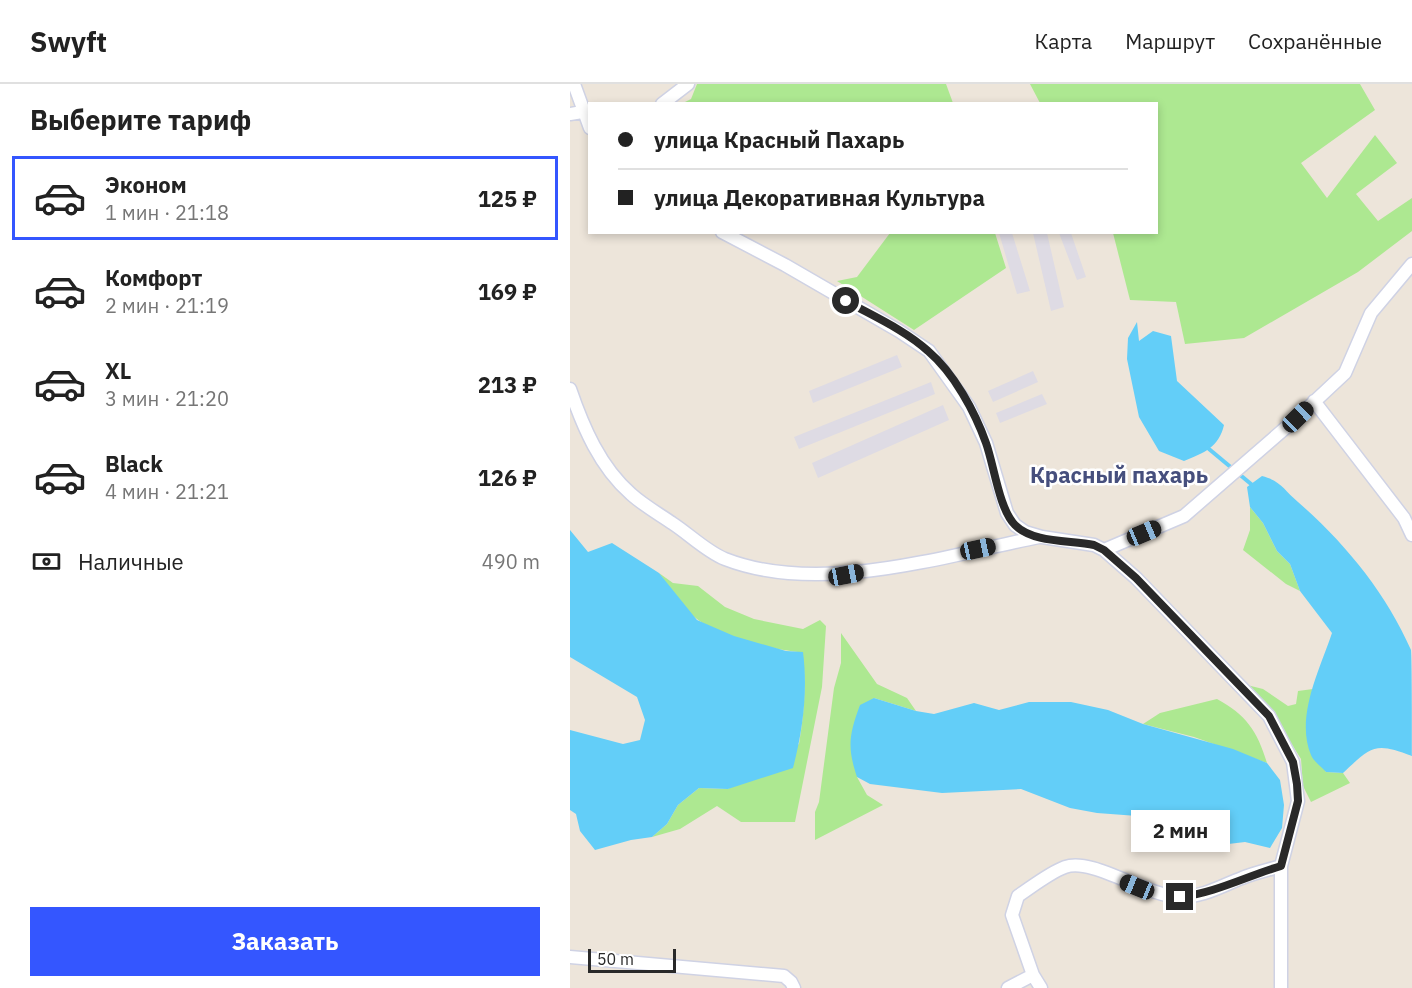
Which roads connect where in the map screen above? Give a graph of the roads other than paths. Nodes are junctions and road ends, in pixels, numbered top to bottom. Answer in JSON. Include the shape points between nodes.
{"nodes":[{"id":1,"x":574,"y":84,"type":"edge"},
{"id":2,"x":688,"y":84,"type":"edge"},
{"id":3,"x":665,"y":102,"type":"edge"},
{"id":4,"x":576,"y":113,"type":"edge"},
{"id":5,"x":588,"y":126,"type":"edge"},
{"id":6,"x":726,"y":234,"type":"edge"},
{"id":7,"x":1412,"y":264,"type":"edge"},
{"id":8,"x":570,"y":389,"type":"edge"},
{"id":9,"x":1314,"y":401,"type":"junction"},
{"id":10,"x":1412,"y":535,"type":"edge"},
{"id":11,"x":1042,"y":537,"type":"junction"},
{"id":12,"x":1104,"y":550,"type":"junction"},
{"id":13,"x":1281,"y":866,"type":"junction"},
{"id":14,"x":570,"y":957,"type":"edge"},
{"id":15,"x":1033,"y":975,"type":"junction"},
{"id":16,"x":794,"y":988,"type":"edge"},
{"id":17,"x":1008,"y":988,"type":"edge"},
{"id":18,"x":1041,"y":988,"type":"edge"},
{"id":19,"x":1281,"y":988,"type":"edge"}],
"edges":[{"from":1,"to":4,"type":"street"},
{"from":2,"to":3,"type":"street"},
{"from":4,"to":5,"type":"street"},
{"from":6,"to":11,"type":"street","via":[[899,330],[929,351],[969,407],[986,443],[1007,513],[1020,528]]},
{"from":7,"to":9,"type":"street","via":[[1371,313],[1345,373]]},
{"from":8,"to":11,"type":"street","via":[[602,460],[631,494],[724,558],[764,569],[846,575]]},
{"from":9,"to":10,"type":"street","via":[[1404,518]]},
{"from":9,"to":12,"type":"street","via":[[1184,516]]},
{"from":11,"to":12,"type":"street"},
{"from":12,"to":13,"type":"street","via":[[1269,716],[1293,762],[1297,784],[1298,801]]},
{"from":13,"to":15,"type":"street","via":[[1205,894],[1180,897],[1137,887],[1096,868],[1066,866],[1018,896],[1012,915]]},
{"from":13,"to":19,"type":"street"},
{"from":14,"to":16,"type":"street","via":[[784,976]]},
{"from":15,"to":17,"type":"street"},
{"from":15,"to":18,"type":"street"}]}
